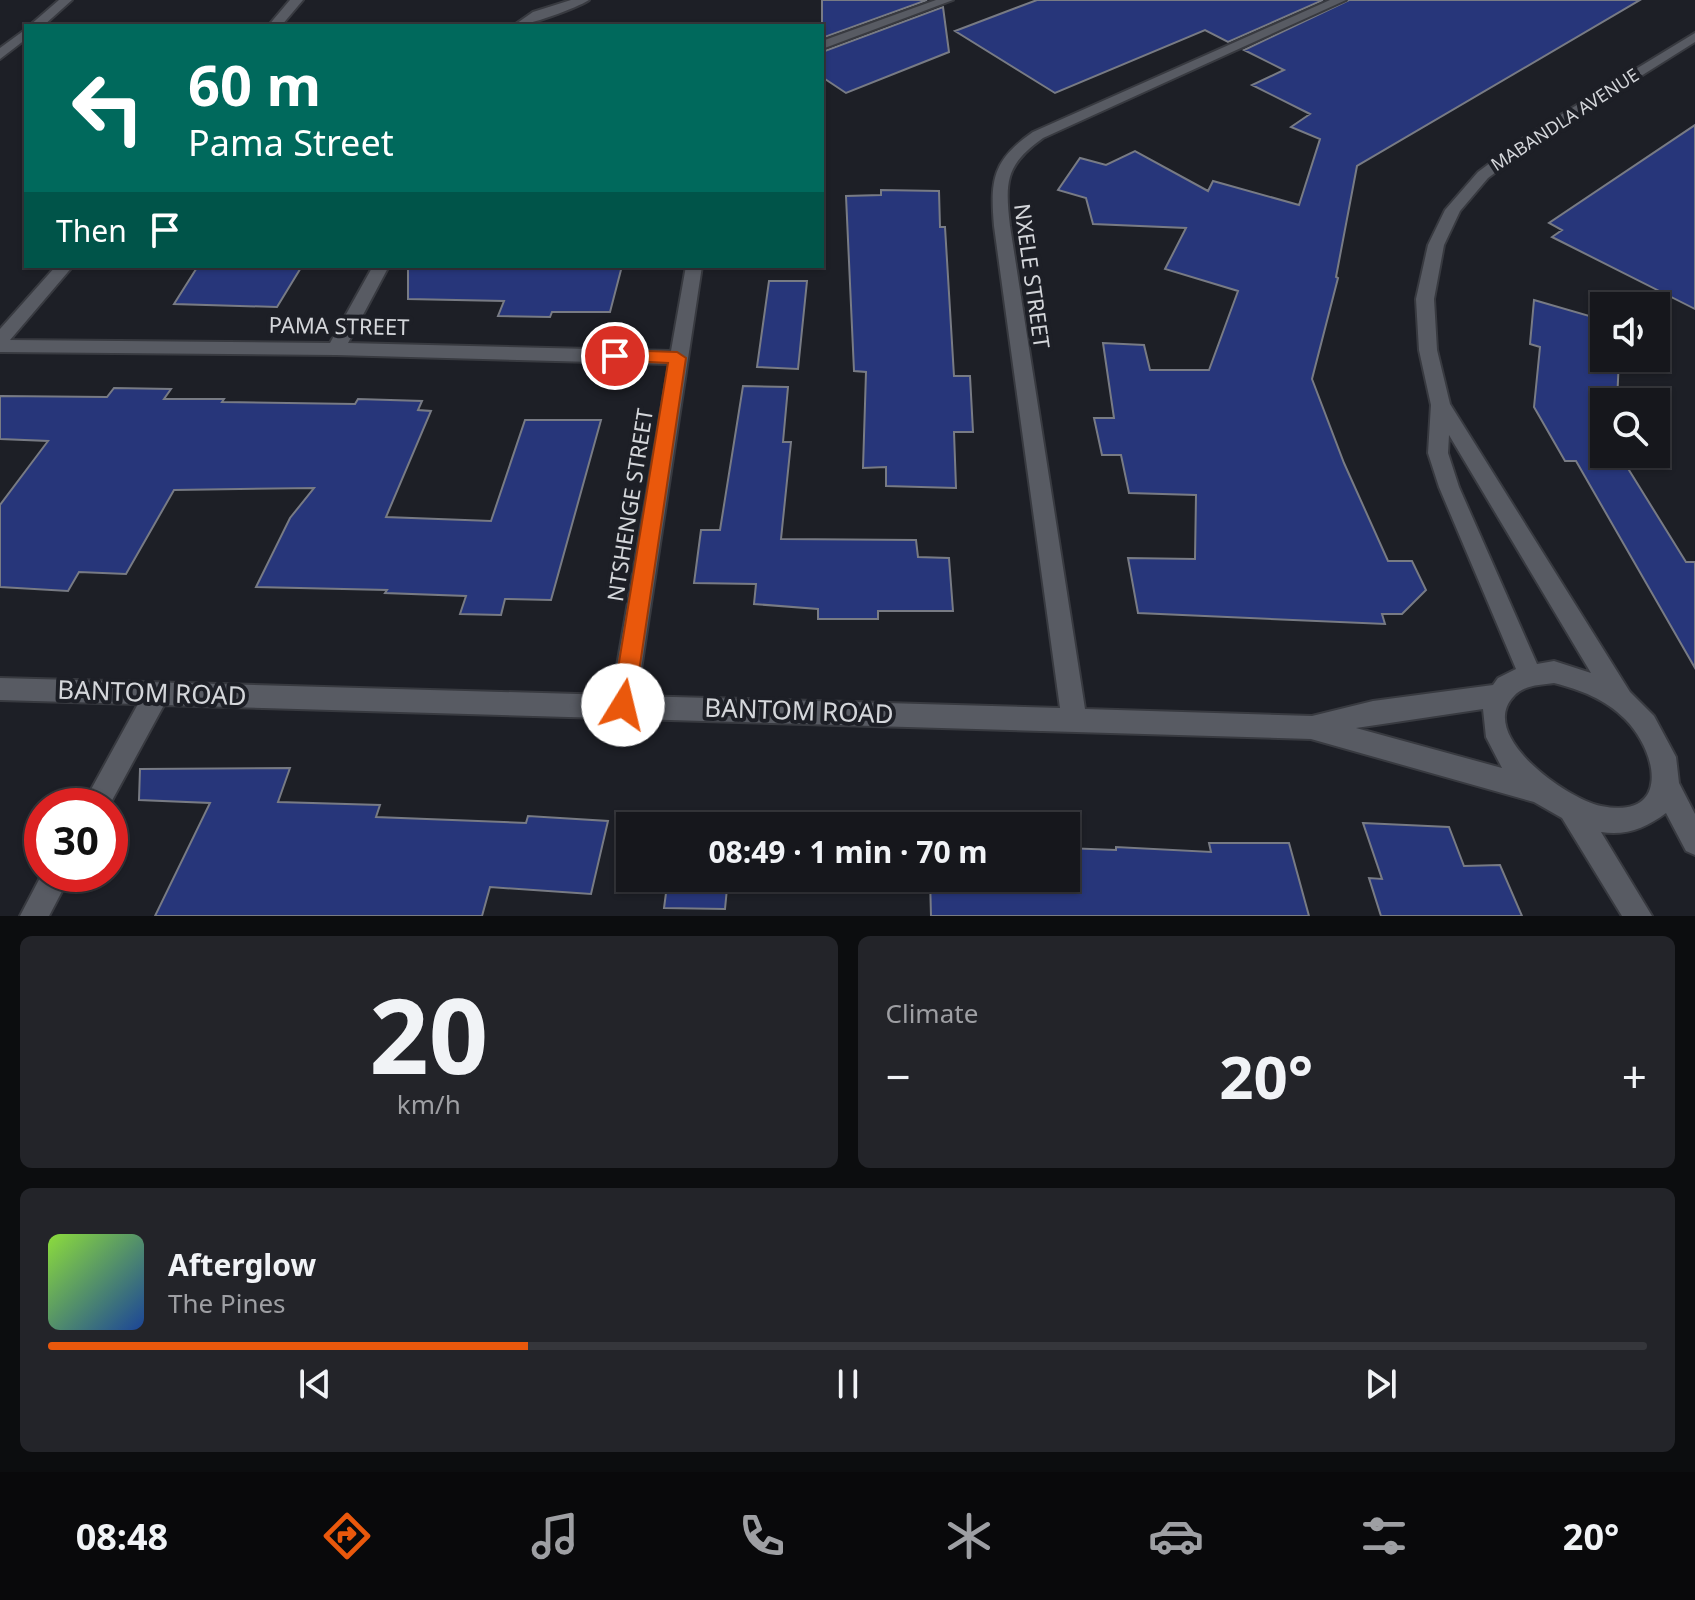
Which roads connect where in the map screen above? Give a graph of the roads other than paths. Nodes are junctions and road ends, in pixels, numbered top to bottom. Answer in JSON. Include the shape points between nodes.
{"nodes":[{"id":1,"x":66,"y":0,"type":"edge"},
{"id":2,"x":297,"y":0,"type":"edge"},
{"id":3,"x":583,"y":0,"type":"edge"},
{"id":4,"x":947,"y":0,"type":"edge"},
{"id":5,"x":1340,"y":0,"type":"edge"},
{"id":6,"x":37,"y":24,"type":"edge"},
{"id":7,"x":276,"y":24,"type":"edge"},
{"id":8,"x":522,"y":24,"type":"edge"},
{"id":9,"x":24,"y":35,"type":"edge"},
{"id":10,"x":1695,"y":37,"type":"edge"},
{"id":11,"x":824,"y":44,"type":"edge"},
{"id":12,"x":0,"y":55,"type":"edge"},
{"id":13,"x":63,"y":268,"type":"edge"},
{"id":14,"x":380,"y":268,"type":"edge"},
{"id":15,"x":694,"y":268,"type":"edge"},
{"id":16,"x":0,"y":343,"type":"edge"},
{"id":17,"x":336,"y":349,"type":"junction"},
{"id":18,"x":677,"y":358,"type":"junction"},
{"id":19,"x":1441,"y":405,"type":"junction"},
{"id":20,"x":1529,"y":673,"type":"junction"},
{"id":21,"x":0,"y":689,"type":"edge"},
{"id":22,"x":157,"y":694,"type":"junction"},
{"id":23,"x":1497,"y":696,"type":"junction"},
{"id":24,"x":1621,"y":700,"type":"junction"},
{"id":25,"x":623,"y":705,"type":"junction"},
{"id":26,"x":1074,"y":719,"type":"junction"},
{"id":27,"x":1311,"y":727,"type":"junction"},
{"id":28,"x":1667,"y":787,"type":"junction"},
{"id":29,"x":105,"y":788,"type":"edge"},
{"id":30,"x":1541,"y":791,"type":"junction"},
{"id":31,"x":1571,"y":809,"type":"junction"},
{"id":32,"x":1695,"y":842,"type":"edge"},
{"id":33,"x":47,"y":892,"type":"edge"},
{"id":34,"x":34,"y":916,"type":"edge"},
{"id":35,"x":1638,"y":916,"type":"edge"}],
"edges":[{"from":1,"to":6,"type":"street"},
{"from":2,"to":7,"type":"street"},
{"from":3,"to":8,"type":"street"},
{"from":4,"to":11,"type":"street"},
{"from":5,"to":26,"type":"street","name":"NXELE STREET","via":[[1038,135],[1019,147],[1001,172],[1002,226]]},
{"from":9,"to":12,"type":"street"},
{"from":10,"to":19,"type":"street","name":"MABANDLA AVENUE","via":[[1531,139],[1483,175],[1453,210],[1436,245],[1425,299],[1428,350]]},
{"from":13,"to":16,"type":"street"},
{"from":14,"to":17,"type":"street"},
{"from":15,"to":18,"type":"street","name":"NTSHENGE STREET"},
{"from":16,"to":17,"type":"street","name":"PAMA STREET"},
{"from":17,"to":18,"type":"street","name":"PAMA STREET"},
{"from":18,"to":25,"type":"street","name":"NTSHENGE STREET"},
{"from":19,"to":20,"type":"street","name":"MABANDLA AVENUE","via":[[1442,465]]},
{"from":19,"to":24,"type":"street","name":"MABANDLA AVENUE"},
{"from":20,"to":23,"type":"street","via":[[1509,681]]},
{"from":20,"to":24,"type":"street","via":[[1582,679]]},
{"from":21,"to":22,"type":"street","name":"BANTOM ROAD"},
{"from":22,"to":25,"type":"street","name":"BANTOM ROAD"},
{"from":22,"to":29,"type":"street"},
{"from":23,"to":27,"type":"street","name":"BANTOM ROAD","via":[[1373,712]]},
{"from":23,"to":30,"type":"street","via":[[1494,717],[1500,742]]},
{"from":24,"to":28,"type":"street","via":[[1655,738],[1667,764]]},
{"from":25,"to":26,"type":"street","name":"BANTOM ROAD"},
{"from":26,"to":27,"type":"street","name":"BANTOM ROAD"},
{"from":27,"to":30,"type":"street","name":"BANTOM ROAD"},
{"from":28,"to":31,"type":"street","via":[[1656,808],[1634,819],[1604,820]]},
{"from":28,"to":32,"type":"street"},
{"from":30,"to":31,"type":"street"},
{"from":31,"to":35,"type":"street"},
{"from":33,"to":34,"type":"street"}]}
